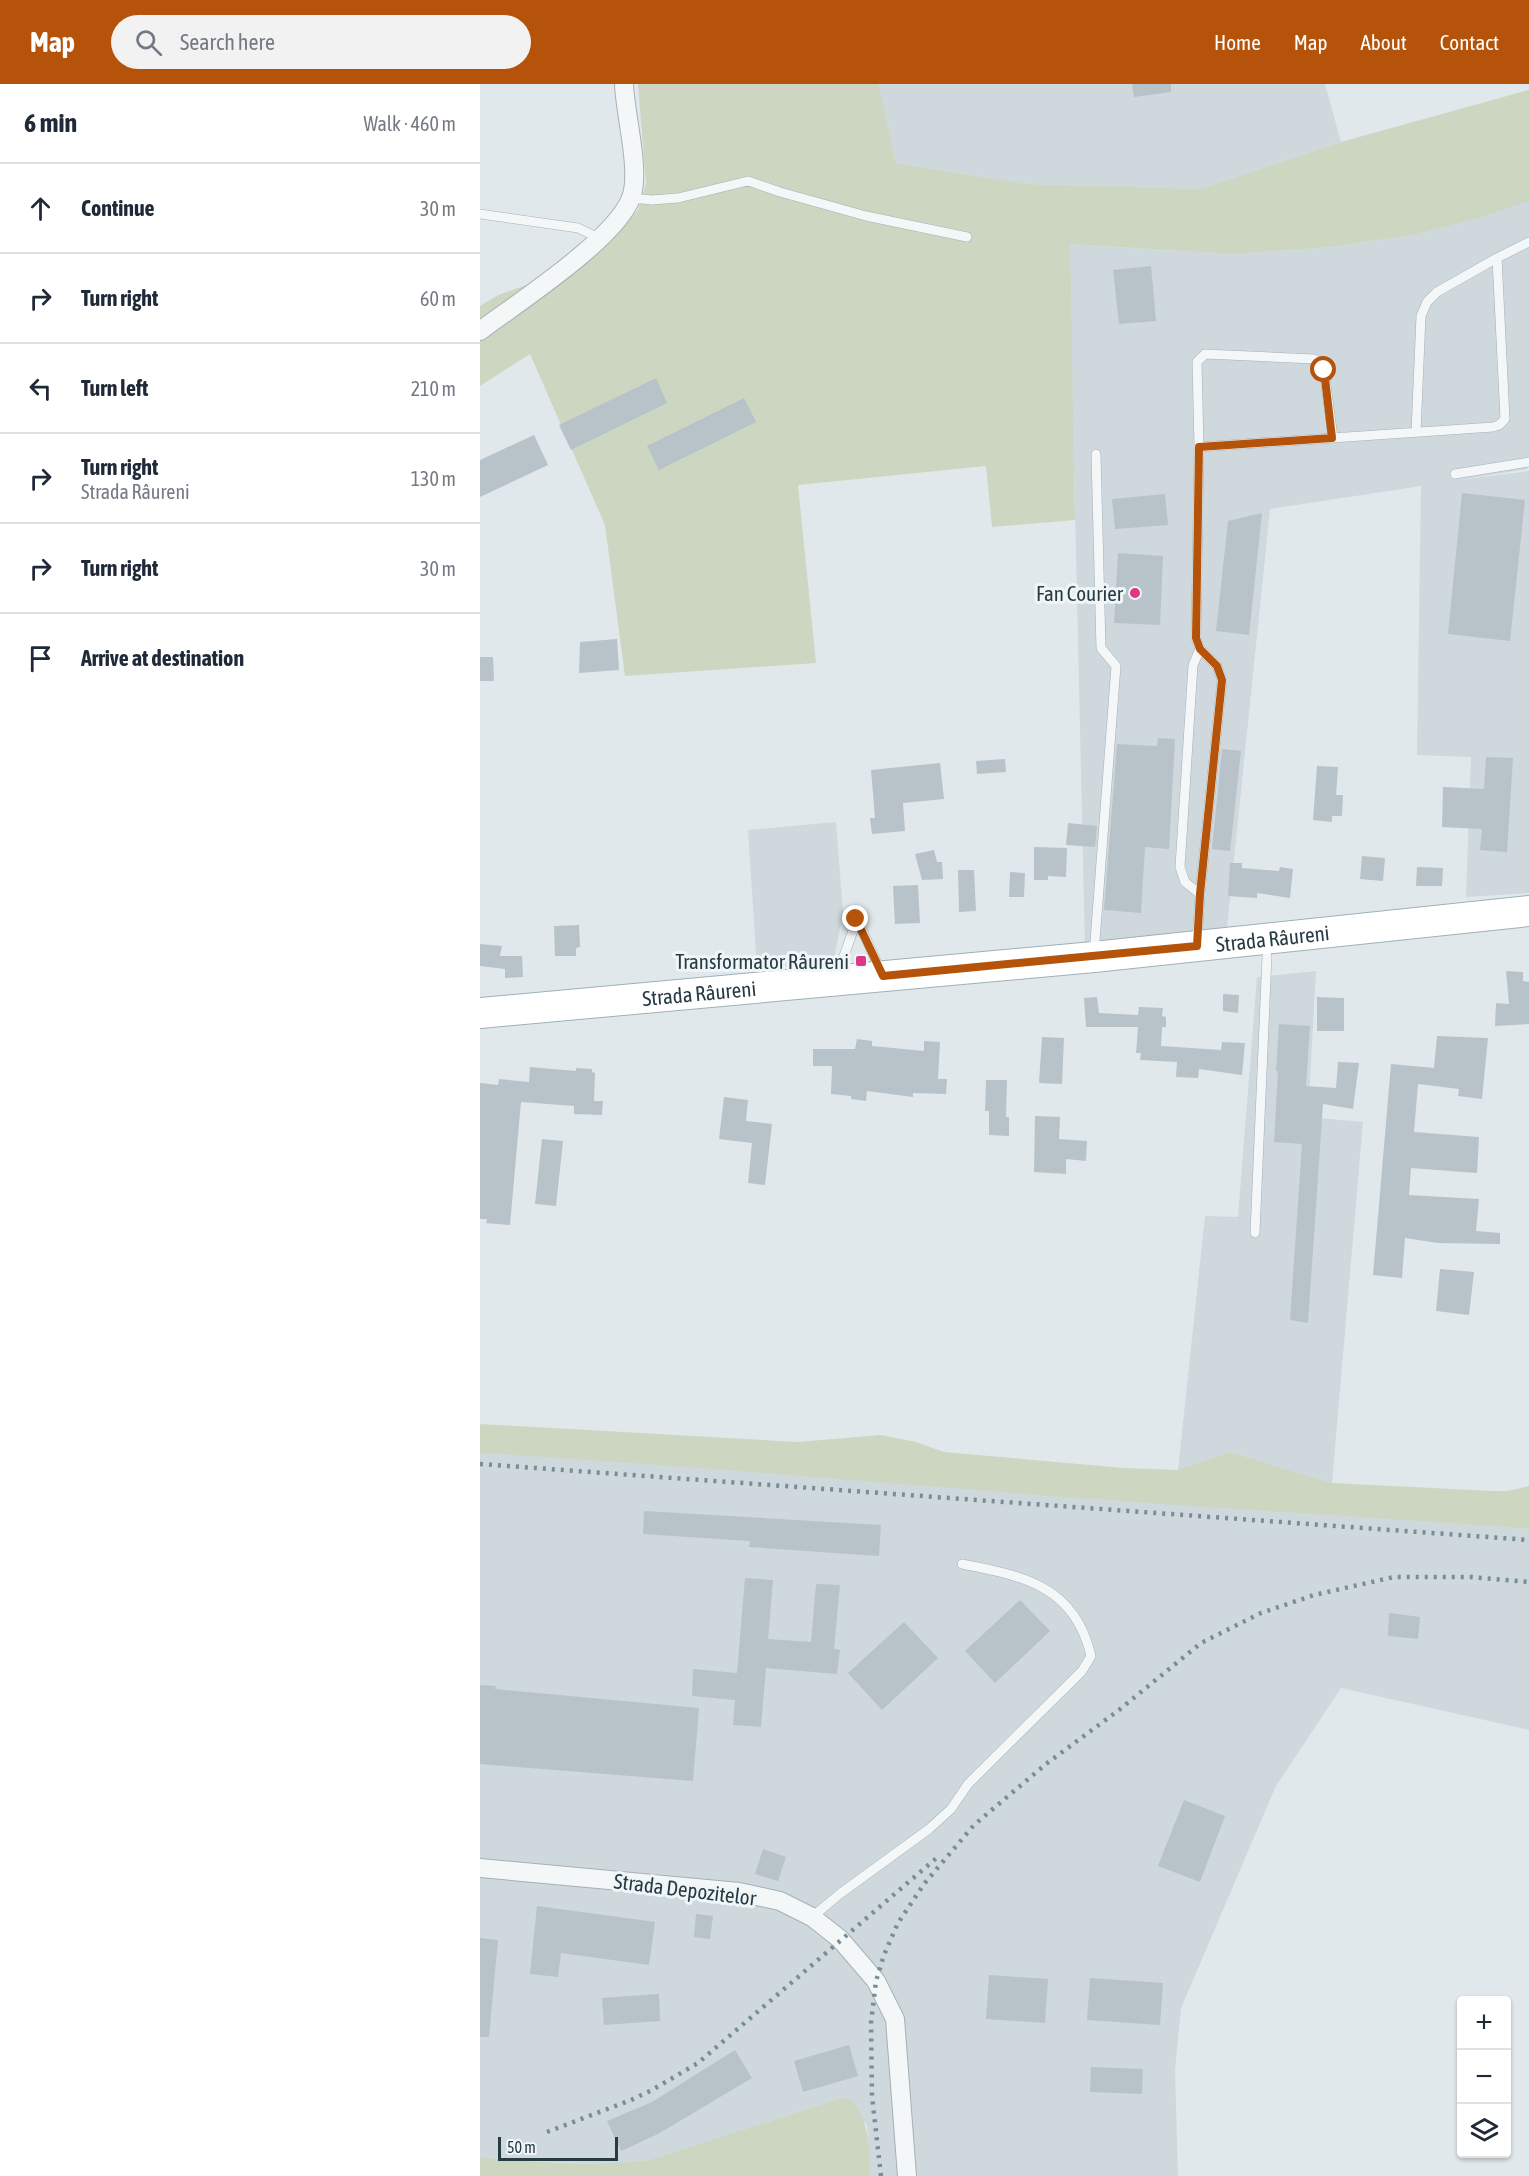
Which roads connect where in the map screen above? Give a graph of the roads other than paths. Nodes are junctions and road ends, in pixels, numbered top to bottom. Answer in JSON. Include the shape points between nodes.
{"nodes":[{"id":1,"x":624,"y":84,"type":"edge"},
{"id":2,"x":631,"y":198,"type":"junction"},
{"id":3,"x":480,"y":214,"type":"edge"},
{"id":4,"x":967,"y":237,"type":"dead end"},
{"id":5,"x":598,"y":238,"type":"junction"},
{"id":6,"x":1529,"y":242,"type":"edge"},
{"id":7,"x":1497,"y":258,"type":"junction"},
{"id":8,"x":480,"y":332,"type":"edge"},
{"id":9,"x":1416,"y":432,"type":"junction"},
{"id":10,"x":1332,"y":438,"type":"junction"},
{"id":11,"x":1199,"y":447,"type":"junction"},
{"id":12,"x":1096,"y":454,"type":"dead end"},
{"id":13,"x":1529,"y":462,"type":"edge"},
{"id":14,"x":1455,"y":474,"type":"dead end"},
{"id":15,"x":1200,"y":649,"type":"junction"},
{"id":16,"x":1200,"y":894,"type":"junction"},
{"id":17,"x":1529,"y":910,"type":"edge"},
{"id":18,"x":1529,"y":930,"type":"edge"},
{"id":19,"x":1197,"y":946,"type":"junction"},
{"id":20,"x":1267,"y":956,"type":"junction"},
{"id":21,"x":1094,"y":957,"type":"junction"},
{"id":22,"x":883,"y":976,"type":"junction"},
{"id":23,"x":836,"y":981,"type":"junction"},
{"id":24,"x":480,"y":1013,"type":"edge"},
{"id":25,"x":480,"y":1030,"type":"edge"},
{"id":26,"x":1255,"y":1233,"type":"dead end"},
{"id":27,"x":962,"y":1564,"type":"dead end"},
{"id":28,"x":480,"y":1868,"type":"edge"},
{"id":29,"x":812,"y":1917,"type":"junction"},
{"id":30,"x":907,"y":2176,"type":"edge"}],
"edges":[{"from":1,"to":2,"type":"street","via":[[634,171]]},
{"from":2,"to":4,"type":"lane","via":[[678,198],[748,182],[866,216]]},
{"from":2,"to":5,"type":"street","via":[[619,218]]},
{"from":3,"to":5,"type":"lane","via":[[578,228]]},
{"from":5,"to":8,"type":"street"},
{"from":6,"to":7,"type":"lane"},
{"from":7,"to":9,"type":"lane","via":[[1437,292],[1420,316]]},
{"from":7,"to":9,"type":"lane","via":[[1505,419],[1493,427]]},
{"from":9,"to":10,"type":"lane"},
{"from":10,"to":11,"type":"lane"},
{"from":10,"to":11,"type":"lane","via":[[1324,370],[1314,359],[1205,354],[1197,362]]},
{"from":11,"to":15,"type":"lane","via":[[1196,638]]},
{"from":12,"to":21,"type":"lane","via":[[1101,648],[1116,666]]},
{"from":13,"to":14,"type":"lane"},
{"from":15,"to":16,"type":"lane","via":[[1217,666],[1222,680]]},
{"from":15,"to":16,"type":"lane","via":[[1193,665],[1180,867],[1185,882]]},
{"from":16,"to":19,"type":"lane"},
{"from":17,"to":19,"type":"main road","name":"Strada Râureni"},
{"from":18,"to":20,"type":"main road","name":"Strada Râureni"},
{"from":19,"to":21,"type":"main road","name":"Strada Râureni"},
{"from":20,"to":25,"type":"main road","name":"Strada Râureni"},
{"from":20,"to":26,"type":"lane"},
{"from":21,"to":22,"type":"main road","name":"Strada Râureni"},
{"from":22,"to":23,"type":"main road","name":"Strada Râureni"},
{"from":22,"to":23,"type":"lane","via":[[856,919]]},
{"from":23,"to":24,"type":"main road","name":"Strada Râureni"},
{"from":27,"to":29,"type":"lane","via":[[1044,1586],[1074,1613],[1087,1637],[1091,1656],[1082,1671],[968,1784],[951,1809]]},
{"from":28,"to":29,"type":"street","name":"Strada Depozitelor","via":[[739,1892],[780,1901]]},
{"from":29,"to":30,"type":"street","name":"Strada Depozitelor","via":[[840,1939],[871,1975],[895,2019]]}]}
